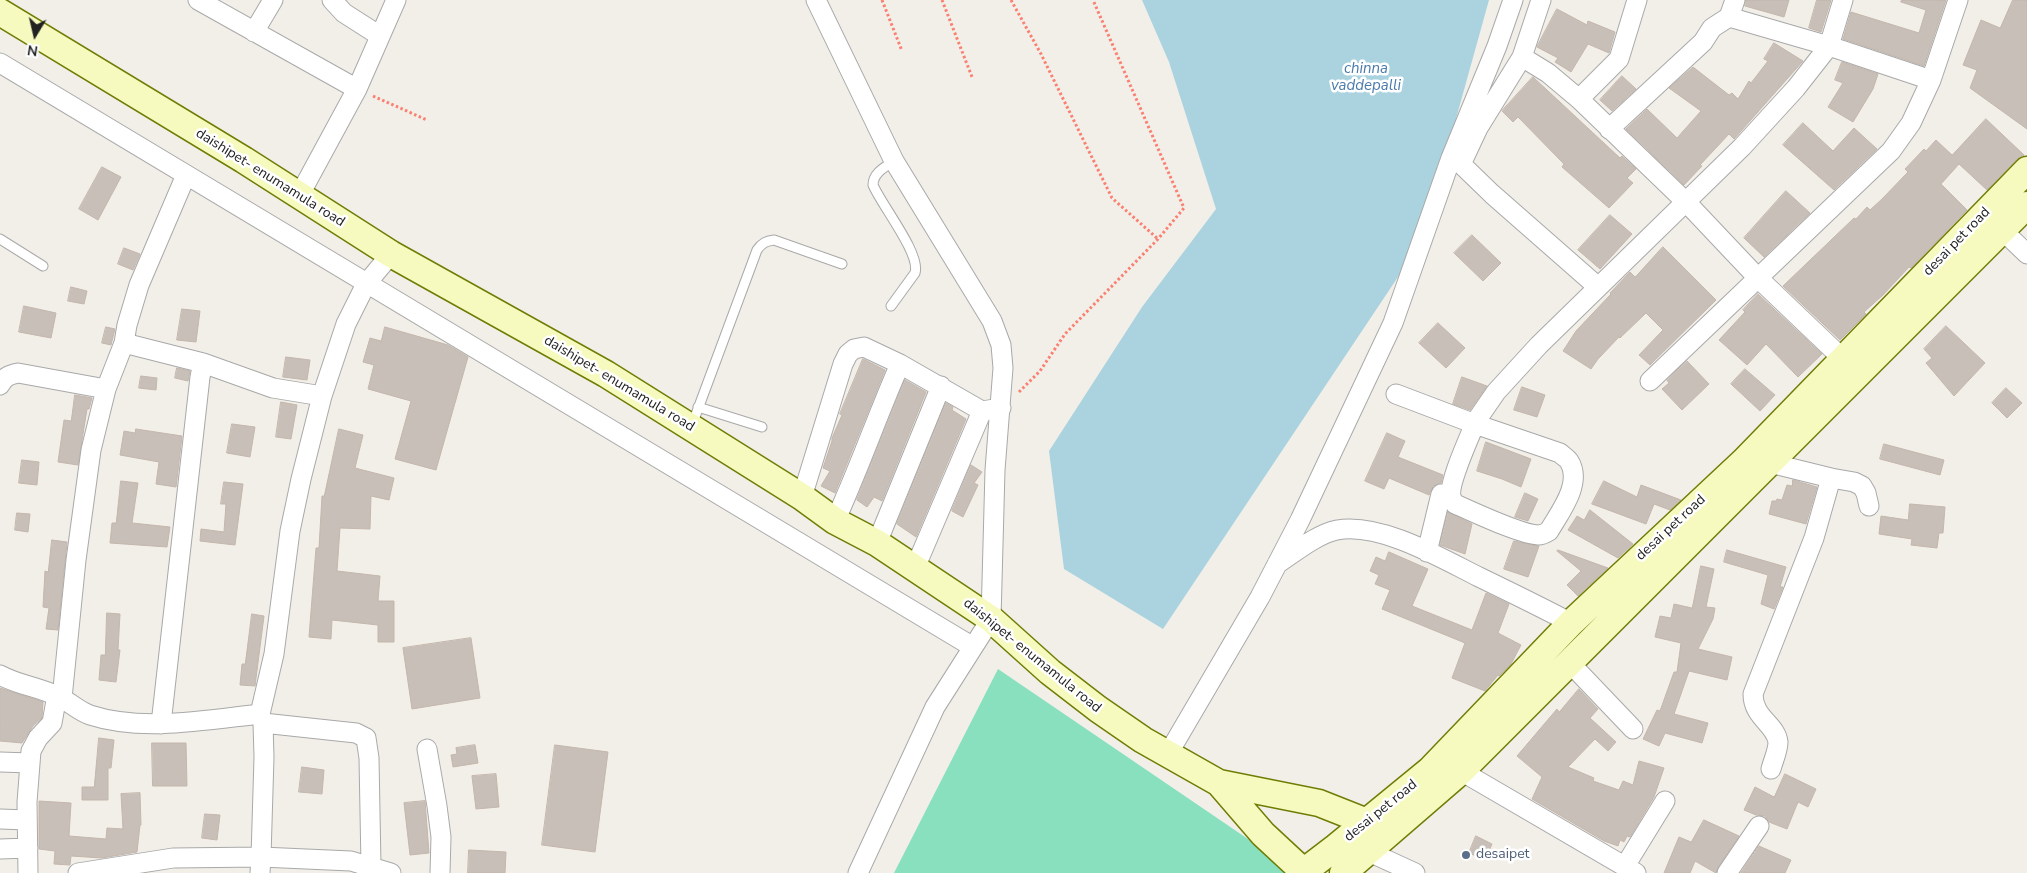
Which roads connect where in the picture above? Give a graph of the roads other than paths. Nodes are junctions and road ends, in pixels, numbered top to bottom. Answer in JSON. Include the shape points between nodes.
{"nodes":[{"id":1,"x":198,"y":0,"type":"edge"},
{"id":2,"x":273,"y":0,"type":"edge"},
{"id":3,"x":332,"y":0,"type":"edge"},
{"id":4,"x":396,"y":0,"type":"edge"},
{"id":5,"x":816,"y":0,"type":"edge"},
{"id":6,"x":1513,"y":0,"type":"edge"},
{"id":7,"x":1541,"y":0,"type":"edge"},
{"id":8,"x":1636,"y":0,"type":"edge"},
{"id":9,"x":1843,"y":0,"type":"edge"},
{"id":10,"x":1958,"y":0,"type":"edge"},
{"id":11,"x":1732,"y":8,"type":"edge"},
{"id":12,"x":6,"y":9,"type":"edge"},
{"id":13,"x":254,"y":32,"type":"junction"},
{"id":14,"x":380,"y":36,"type":"junction"},
{"id":15,"x":1829,"y":46,"type":"junction"},
{"id":16,"x":1522,"y":57,"type":"junction"},
{"id":17,"x":0,"y":63,"type":"edge"},
{"id":18,"x":1931,"y":80,"type":"junction"},
{"id":19,"x":357,"y":89,"type":"junction"},
{"id":20,"x":1579,"y":99,"type":"junction"},
{"id":21,"x":1610,"y":129,"type":"junction"},
{"id":22,"x":894,"y":160,"type":"junction"},
{"id":23,"x":1456,"y":161,"type":"junction"},
{"id":24,"x":2027,"y":170,"type":"edge"},
{"id":25,"x":186,"y":175,"type":"junction"},
{"id":26,"x":299,"y":196,"type":"junction"},
{"id":27,"x":1686,"y":203,"type":"junction"},
{"id":28,"x":2027,"y":205,"type":"edge"},
{"id":29,"x":2002,"y":230,"type":"junction"},
{"id":30,"x":0,"y":239,"type":"edge"},
{"id":31,"x":391,"y":254,"type":"junction"},
{"id":32,"x":2027,"y":254,"type":"edge"},
{"id":33,"x":842,"y":264,"type":"dead end"},
{"id":34,"x":43,"y":266,"type":"dead end"},
{"id":35,"x":1757,"y":277,"type":"junction"},
{"id":36,"x":366,"y":284,"type":"junction"},
{"id":37,"x":1598,"y":287,"type":"junction"},
{"id":38,"x":891,"y":306,"type":"dead end"},
{"id":39,"x":124,"y":343,"type":"junction"},
{"id":40,"x":1843,"y":360,"type":"junction"},
{"id":41,"x":203,"y":363,"type":"junction"},
{"id":42,"x":900,"y":364,"type":"junction"},
{"id":43,"x":1650,"y":381,"type":"dead end"},
{"id":44,"x":0,"y":385,"type":"edge"},
{"id":45,"x":941,"y":386,"type":"junction"},
{"id":46,"x":106,"y":388,"type":"junction"},
{"id":47,"x":1396,"y":394,"type":"dead end"},
{"id":48,"x":322,"y":396,"type":"junction"},
{"id":49,"x":1001,"y":408,"type":"junction"},
{"id":50,"x":982,"y":411,"type":"junction"},
{"id":51,"x":695,"y":417,"type":"junction"},
{"id":52,"x":1475,"y":424,"type":"junction"},
{"id":53,"x":762,"y":427,"type":"dead end"},
{"id":54,"x":1770,"y":463,"type":"junction"},
{"id":55,"x":1831,"y":478,"type":"junction"},
{"id":56,"x":1440,"y":494,"type":"dead end"},
{"id":57,"x":802,"y":497,"type":"junction"},
{"id":58,"x":1869,"y":506,"type":"dead end"},
{"id":59,"x":835,"y":521,"type":"junction"},
{"id":60,"x":877,"y":543,"type":"junction"},
{"id":61,"x":1427,"y":552,"type":"junction"},
{"id":62,"x":1275,"y":565,"type":"junction"},
{"id":63,"x":915,"y":568,"type":"junction"},
{"id":64,"x":990,"y":619,"type":"junction"},
{"id":65,"x":1571,"y":623,"type":"junction"},
{"id":66,"x":973,"y":647,"type":"junction"},
{"id":67,"x":1569,"y":662,"type":"junction"},
{"id":68,"x":0,"y":675,"type":"edge"},
{"id":69,"x":59,"y":697,"type":"junction"},
{"id":70,"x":261,"y":719,"type":"junction"},
{"id":71,"x":161,"y":724,"type":"junction"},
{"id":72,"x":1633,"y":730,"type":"dead end"},
{"id":73,"x":427,"y":749,"type":"dead end"},
{"id":74,"x":1168,"y":754,"type":"junction"},
{"id":75,"x":0,"y":762,"type":"edge"},
{"id":76,"x":30,"y":763,"type":"junction"},
{"id":77,"x":1771,"y":769,"type":"dead end"},
{"id":78,"x":1461,"y":771,"type":"junction"},
{"id":79,"x":1219,"y":783,"type":"junction"},
{"id":80,"x":1665,"y":801,"type":"dead end"},
{"id":81,"x":0,"y":820,"type":"edge"},
{"id":82,"x":27,"y":820,"type":"junction"},
{"id":83,"x":1759,"y":826,"type":"dead end"},
{"id":84,"x":1372,"y":837,"type":"junction"},
{"id":85,"x":28,"y":848,"type":"junction"},
{"id":86,"x":0,"y":849,"type":"edge"},
{"id":87,"x":213,"y":865,"type":"edge"},
{"id":88,"x":260,"y":865,"type":"edge"},
{"id":89,"x":173,"y":866,"type":"edge"},
{"id":90,"x":371,"y":866,"type":"junction"},
{"id":91,"x":351,"y":867,"type":"edge"},
{"id":92,"x":1630,"y":870,"type":"edge"},
{"id":93,"x":28,"y":873,"type":"edge"},
{"id":94,"x":78,"y":873,"type":"edge"},
{"id":95,"x":391,"y":873,"type":"edge"},
{"id":96,"x":440,"y":873,"type":"edge"},
{"id":97,"x":858,"y":873,"type":"edge"},
{"id":98,"x":1303,"y":873,"type":"edge"},
{"id":99,"x":1343,"y":873,"type":"edge"},
{"id":100,"x":1415,"y":873,"type":"edge"},
{"id":101,"x":1727,"y":873,"type":"edge"}],
"edges":[{"from":1,"to":13,"type":"street"},
{"from":2,"to":13,"type":"street"},
{"from":3,"to":14,"type":"street","via":[[344,13]]},
{"from":4,"to":14,"type":"street"},
{"from":5,"to":22,"type":"street"},
{"from":6,"to":23,"type":"street"},
{"from":7,"to":16,"type":"street"},
{"from":8,"to":20,"type":"street","via":[[1619,59]]},
{"from":9,"to":15,"type":"street"},
{"from":10,"to":18,"type":"street"},
{"from":11,"to":15,"type":"street"},
{"from":11,"to":21,"type":"street","via":[[1703,42]]},
{"from":12,"to":26,"type":"street","name":"daishipet- enumamula road"},
{"from":13,"to":19,"type":"street"},
{"from":14,"to":19,"type":"street"},
{"from":15,"to":18,"type":"street"},
{"from":15,"to":27,"type":"street","via":[[1776,110]]},
{"from":16,"to":20,"type":"street","via":[[1548,73]]},
{"from":16,"to":23,"type":"street"},
{"from":17,"to":25,"type":"street"},
{"from":18,"to":35,"type":"street","via":[[1911,123],[1891,151]]},
{"from":19,"to":26,"type":"street"},
{"from":20,"to":21,"type":"street"},
{"from":21,"to":27,"type":"street"},
{"from":22,"to":38,"type":"lane","via":[[876,174],[873,185],[912,252],[916,268]]},
{"from":22,"to":49,"type":"street","via":[[992,321],[1001,345]]},
{"from":23,"to":37,"type":"street"},
{"from":23,"to":62,"type":"street","via":[[1393,323],[1300,520]]},
{"from":24,"to":40,"type":"street","name":"desai pet road"},
{"from":25,"to":36,"type":"street"},
{"from":25,"to":39,"type":"street","via":[[139,285]]},
{"from":26,"to":31,"type":"street","name":"daishipet- enumamula road"},
{"from":27,"to":35,"type":"street"},
{"from":27,"to":37,"type":"street"},
{"from":28,"to":29,"type":"street","name":"desai pet road"},
{"from":29,"to":32,"type":"street"},
{"from":29,"to":54,"type":"street","name":"desai pet road"},
{"from":30,"to":34,"type":"lane"},
{"from":31,"to":36,"type":"street"},
{"from":31,"to":51,"type":"street","name":"daishipet- enumamula road","via":[[606,374]]},
{"from":33,"to":51,"type":"lane","via":[[774,240],[761,244]]},
{"from":35,"to":40,"type":"street"},
{"from":35,"to":43,"type":"street"},
{"from":36,"to":48,"type":"street","via":[[346,324]]},
{"from":36,"to":66,"type":"street"},
{"from":37,"to":52,"type":"street","via":[[1496,392]]},
{"from":39,"to":41,"type":"street"},
{"from":39,"to":46,"type":"street"},
{"from":40,"to":65,"type":"street","name":"desai pet road","via":[[1744,460]]},
{"from":41,"to":48,"type":"street","via":[[273,388]]},
{"from":41,"to":71,"type":"street"},
{"from":42,"to":45,"type":"street"},
{"from":42,"to":57,"type":"street","via":[[864,347],[848,354]]},
{"from":42,"to":59,"type":"street"},
{"from":44,"to":46,"type":"street","via":[[3,379],[18,373]]},
{"from":45,"to":50,"type":"street"},
{"from":45,"to":60,"type":"street"},
{"from":46,"to":69,"type":"street","via":[[90,450]]},
{"from":47,"to":52,"type":"street"},
{"from":48,"to":70,"type":"street","via":[[290,531],[274,654]]},
{"from":49,"to":50,"type":"street"},
{"from":49,"to":64,"type":"street","via":[[995,470]]},
{"from":50,"to":63,"type":"street"},
{"from":51,"to":53,"type":"lane"},
{"from":51,"to":57,"type":"street","name":"daishipet- enumamula road"},
{"from":52,"to":52,"type":"street","via":[[1452,484],[1451,497],[1455,504],[1536,535],[1549,531],[1573,486],[1569,461],[1560,454]]},
{"from":54,"to":55,"type":"street"},
{"from":54,"to":67,"type":"street","name":"desai pet road"},
{"from":55,"to":58,"type":"street","via":[[1862,486]]},
{"from":55,"to":77,"type":"street","via":[[1814,538],[1753,694],[1759,714],[1777,738]]},
{"from":56,"to":61,"type":"street"},
{"from":57,"to":59,"type":"street","name":"daishipet- enumamula road"},
{"from":59,"to":60,"type":"street","name":"daishipet- enumamula road"},
{"from":60,"to":63,"type":"street","name":"daishipet- enumamula road"},
{"from":61,"to":62,"type":"street","via":[[1390,536],[1356,529],[1336,530]]},
{"from":61,"to":65,"type":"street"},
{"from":62,"to":74,"type":"street","via":[[1260,597]]},
{"from":63,"to":64,"type":"street","name":"daishipet- enumamula road"},
{"from":64,"to":66,"type":"street"},
{"from":64,"to":74,"type":"street","name":"daishipet- enumamula road","via":[[1098,709]]},
{"from":65,"to":84,"type":"street","name":"desai pet road","via":[[1430,770]]},
{"from":66,"to":97,"type":"street","via":[[935,707]]},
{"from":67,"to":72,"type":"street"},
{"from":67,"to":78,"type":"street","name":"desai pet road"},
{"from":68,"to":69,"type":"street"},
{"from":69,"to":71,"type":"street","via":[[87,714],[105,719]]},
{"from":69,"to":76,"type":"street","via":[[52,722],[31,751]]},
{"from":70,"to":71,"type":"street"},
{"from":70,"to":88,"type":"street","via":[[264,757]]},
{"from":70,"to":90,"type":"street","via":[[356,733],[366,738]]},
{"from":73,"to":96,"type":"street","via":[[440,829]]},
{"from":74,"to":79,"type":"street","name":"daishipet- enumamula road"},
{"from":75,"to":76,"type":"street"},
{"from":76,"to":82,"type":"street"},
{"from":78,"to":84,"type":"street","name":"desai pet road"},
{"from":78,"to":92,"type":"street"},
{"from":79,"to":84,"type":"street","name":"daishipet- enumamula road","via":[[1319,803]]},
{"from":79,"to":98,"type":"street","name":"daishipet- enumamula road","via":[[1262,834]]},
{"from":80,"to":92,"type":"street"},
{"from":81,"to":82,"type":"street"},
{"from":82,"to":85,"type":"street"},
{"from":83,"to":101,"type":"street"},
{"from":84,"to":98,"type":"street","name":"desai pet road"},
{"from":84,"to":99,"type":"street","name":"desai pet road"},
{"from":84,"to":100,"type":"street"},
{"from":85,"to":86,"type":"street"},
{"from":85,"to":93,"type":"street"},
{"from":87,"to":88,"type":"street"},
{"from":87,"to":89,"type":"street"},
{"from":88,"to":91,"type":"street"},
{"from":89,"to":94,"type":"street"},
{"from":90,"to":91,"type":"street"},
{"from":90,"to":95,"type":"street"}]}
